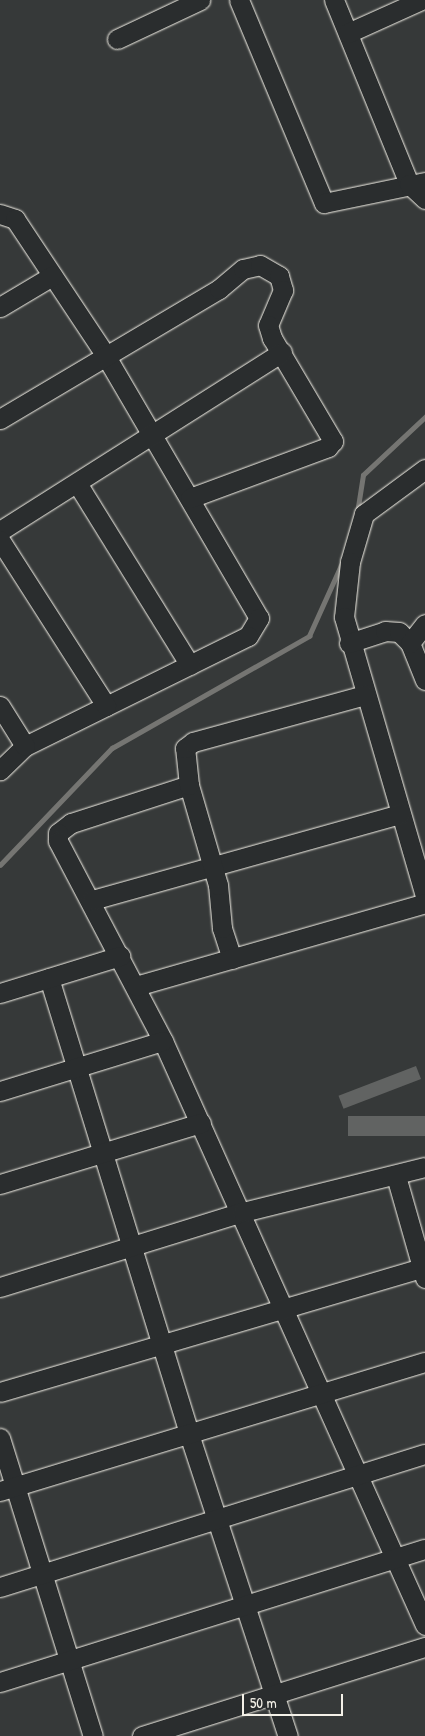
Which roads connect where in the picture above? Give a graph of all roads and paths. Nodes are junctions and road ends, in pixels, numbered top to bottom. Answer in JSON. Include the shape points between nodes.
{"nodes":[{"id":1,"x":200,"y":0,"type":"edge"},
{"id":2,"x":239,"y":0,"type":"edge"},
{"id":3,"x":334,"y":0,"type":"edge"},
{"id":4,"x":421,"y":0,"type":"edge"},
{"id":5,"x":348,"y":33,"type":"junction"},
{"id":6,"x":117,"y":39,"type":"dead end"},
{"id":7,"x":417,"y":183,"type":"edge"},
{"id":8,"x":425,"y":199,"type":"edge"},
{"id":9,"x":0,"y":214,"type":"edge"},
{"id":10,"x":52,"y":276,"type":"junction"},
{"id":11,"x":0,"y":307,"type":"edge"},
{"id":12,"x":282,"y":352,"type":"junction"},
{"id":13,"x":104,"y":353,"type":"junction"},
{"id":14,"x":0,"y":419,"type":"edge"},
{"id":15,"x":153,"y":434,"type":"junction"},
{"id":16,"x":425,"y":469,"type":"edge"},
{"id":17,"x":76,"y":483,"type":"junction"},
{"id":18,"x":190,"y":498,"type":"junction"},
{"id":19,"x":0,"y":531,"type":"edge"},
{"id":20,"x":0,"y":540,"type":"edge"},
{"id":21,"x":425,"y":624,"type":"edge"},
{"id":22,"x":350,"y":644,"type":"junction"},
{"id":23,"x":410,"y":644,"type":"junction"},
{"id":24,"x":190,"y":665,"type":"junction"},
{"id":25,"x":425,"y":680,"type":"edge"},
{"id":26,"x":365,"y":695,"type":"junction"},
{"id":27,"x":0,"y":706,"type":"edge"},
{"id":28,"x":106,"y":706,"type":"junction"},
{"id":29,"x":25,"y":746,"type":"junction"},
{"id":30,"x":0,"y":770,"type":"edge"},
{"id":31,"x":189,"y":785,"type":"junction"},
{"id":32,"x":400,"y":814,"type":"junction"},
{"id":33,"x":212,"y":866,"type":"junction"},
{"id":34,"x":425,"y":895,"type":"edge"},
{"id":35,"x":92,"y":900,"type":"junction"},
{"id":36,"x":425,"y":903,"type":"edge"},
{"id":37,"x":120,"y":956,"type":"junction"},
{"id":38,"x":232,"y":959,"type":"junction"},
{"id":39,"x":49,"y":978,"type":"junction"},
{"id":40,"x":136,"y":986,"type":"junction"},
{"id":41,"x":0,"y":994,"type":"edge"},
{"id":42,"x":163,"y":1041,"type":"junction"},
{"id":43,"x":76,"y":1067,"type":"junction"},
{"id":44,"x":0,"y":1091,"type":"edge"},
{"id":45,"x":201,"y":1123,"type":"junction"},
{"id":46,"x":103,"y":1154,"type":"junction"},
{"id":47,"x":425,"y":1167,"type":"edge"},
{"id":48,"x":396,"y":1176,"type":"junction"},
{"id":49,"x":0,"y":1184,"type":"edge"},
{"id":50,"x":243,"y":1212,"type":"junction"},
{"id":51,"x":132,"y":1248,"type":"junction"},
{"id":52,"x":424,"y":1271,"type":"edge"},
{"id":53,"x":0,"y":1287,"type":"edge"},
{"id":54,"x":282,"y":1306,"type":"junction"},
{"id":55,"x":162,"y":1345,"type":"junction"},
{"id":56,"x":425,"y":1362,"type":"edge"},
{"id":57,"x":0,"y":1392,"type":"edge"},
{"id":58,"x":320,"y":1395,"type":"junction"},
{"id":59,"x":189,"y":1434,"type":"junction"},
{"id":60,"x":0,"y":1438,"type":"edge"},
{"id":61,"x":425,"y":1454,"type":"edge"},
{"id":62,"x":357,"y":1473,"type":"junction"},
{"id":63,"x":8,"y":1489,"type":"edge"},
{"id":64,"x":217,"y":1519,"type":"junction"},
{"id":65,"x":425,"y":1549,"type":"edge"},
{"id":66,"x":395,"y":1558,"type":"junction"},
{"id":67,"x":44,"y":1574,"type":"junction"},
{"id":68,"x":0,"y":1587,"type":"edge"},
{"id":69,"x":245,"y":1603,"type":"junction"},
{"id":70,"x":425,"y":1625,"type":"edge"},
{"id":71,"x":425,"y":1647,"type":"edge"},
{"id":72,"x":68,"y":1661,"type":"junction"},
{"id":73,"x":0,"y":1682,"type":"edge"},
{"id":74,"x":274,"y":1692,"type":"junction"},
{"id":75,"x":93,"y":1736,"type":"edge"},
{"id":76,"x":142,"y":1736,"type":"edge"},
{"id":77,"x":288,"y":1736,"type":"edge"}],
"edges":[{"from":1,"to":6,"type":"street"},
{"from":2,"to":7,"type":"street","via":[[324,203]]},
{"from":3,"to":5,"type":"street"},
{"from":4,"to":5,"type":"street"},
{"from":5,"to":7,"type":"street"},
{"from":7,"to":8,"type":"street"},
{"from":9,"to":10,"type":"street","via":[[15,219]]},
{"from":10,"to":11,"type":"street"},
{"from":10,"to":13,"type":"street"},
{"from":12,"to":13,"type":"street","via":[[268,325],[283,290],[279,276],[253,264],[219,289]]},
{"from":12,"to":15,"type":"street"},
{"from":12,"to":18,"type":"street","via":[[333,441],[328,447]]},
{"from":13,"to":14,"type":"street"},
{"from":13,"to":15,"type":"street"},
{"from":15,"to":17,"type":"street"},
{"from":15,"to":18,"type":"street"},
{"from":16,"to":22,"type":"street","via":[[364,514],[345,588],[344,617]]},
{"from":17,"to":19,"type":"street"},
{"from":17,"to":24,"type":"street"},
{"from":18,"to":24,"type":"street","via":[[259,618],[248,636]]},
{"from":20,"to":28,"type":"street"},
{"from":21,"to":23,"type":"street"},
{"from":22,"to":23,"type":"street","via":[[385,631],[399,632]]},
{"from":22,"to":26,"type":"street"},
{"from":23,"to":25,"type":"street"},
{"from":24,"to":28,"type":"street"},
{"from":26,"to":31,"type":"street","via":[[193,742],[185,748],[184,758]]},
{"from":26,"to":32,"type":"street"},
{"from":27,"to":29,"type":"street"},
{"from":28,"to":29,"type":"street"},
{"from":29,"to":30,"type":"street"},
{"from":31,"to":33,"type":"street"},
{"from":31,"to":35,"type":"street","via":[[71,823],[58,833]]},
{"from":32,"to":33,"type":"street"},
{"from":32,"to":34,"type":"street"},
{"from":33,"to":35,"type":"street"},
{"from":33,"to":38,"type":"street"},
{"from":35,"to":37,"type":"street"},
{"from":36,"to":38,"type":"street"},
{"from":37,"to":39,"type":"street"},
{"from":37,"to":40,"type":"street"},
{"from":38,"to":40,"type":"street"},
{"from":39,"to":41,"type":"street"},
{"from":39,"to":43,"type":"street"},
{"from":40,"to":42,"type":"street"},
{"from":42,"to":43,"type":"street"},
{"from":42,"to":45,"type":"street"},
{"from":43,"to":44,"type":"street"},
{"from":43,"to":46,"type":"street"},
{"from":45,"to":46,"type":"street"},
{"from":45,"to":50,"type":"street"},
{"from":46,"to":49,"type":"street"},
{"from":46,"to":51,"type":"street"},
{"from":47,"to":48,"type":"street"},
{"from":48,"to":50,"type":"street"},
{"from":48,"to":52,"type":"street"},
{"from":50,"to":51,"type":"street"},
{"from":50,"to":54,"type":"street"},
{"from":51,"to":53,"type":"street"},
{"from":51,"to":55,"type":"street"},
{"from":52,"to":54,"type":"street"},
{"from":54,"to":55,"type":"street"},
{"from":54,"to":58,"type":"street"},
{"from":55,"to":57,"type":"street"},
{"from":55,"to":59,"type":"street"},
{"from":56,"to":58,"type":"street"},
{"from":58,"to":59,"type":"street"},
{"from":58,"to":62,"type":"street"},
{"from":59,"to":63,"type":"street"},
{"from":59,"to":64,"type":"street"},
{"from":60,"to":63,"type":"street"},
{"from":61,"to":62,"type":"street"},
{"from":62,"to":64,"type":"street"},
{"from":62,"to":66,"type":"street"},
{"from":63,"to":67,"type":"street"},
{"from":64,"to":67,"type":"street"},
{"from":64,"to":69,"type":"street"},
{"from":65,"to":66,"type":"street"},
{"from":66,"to":69,"type":"street"},
{"from":66,"to":70,"type":"street"},
{"from":67,"to":68,"type":"street"},
{"from":67,"to":72,"type":"street"},
{"from":69,"to":72,"type":"street"},
{"from":69,"to":74,"type":"street"},
{"from":71,"to":74,"type":"street"},
{"from":72,"to":73,"type":"street"},
{"from":72,"to":75,"type":"street"},
{"from":74,"to":76,"type":"street"},
{"from":74,"to":77,"type":"street"}]}
